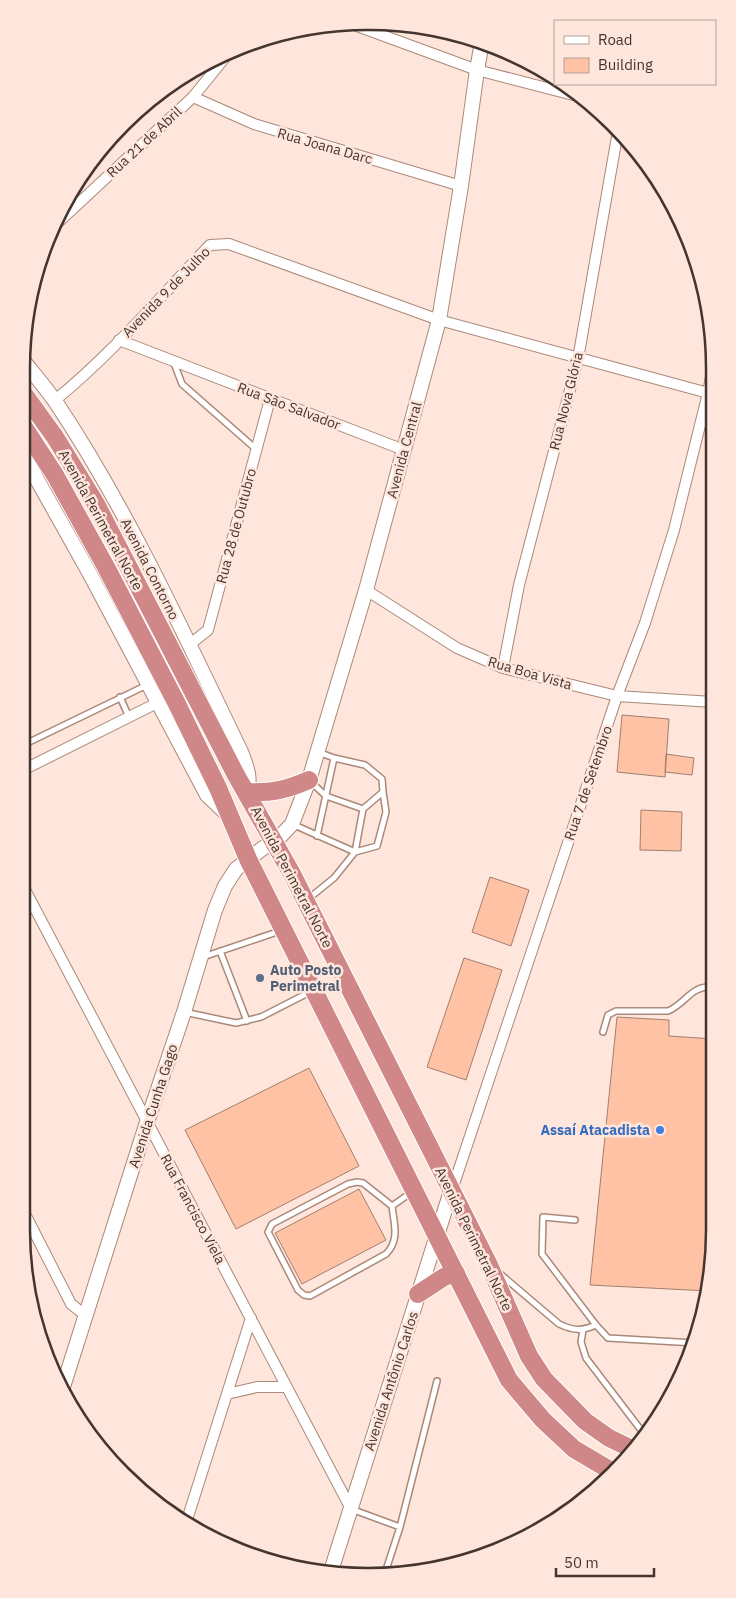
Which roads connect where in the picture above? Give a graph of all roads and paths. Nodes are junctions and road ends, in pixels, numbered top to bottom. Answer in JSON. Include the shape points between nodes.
{"nodes":[{"id":1,"x":368,"y":30,"type":"edge"},
{"id":2,"x":481,"y":49,"type":"edge"},
{"id":3,"x":219,"y":65,"type":"edge"},
{"id":4,"x":477,"y":70,"type":"junction"},
{"id":5,"x":564,"y":93,"type":"edge"},
{"id":6,"x":193,"y":97,"type":"junction"},
{"id":7,"x":617,"y":139,"type":"edge"},
{"id":8,"x":461,"y":186,"type":"junction"},
{"id":9,"x":68,"y":213,"type":"edge"},
{"id":10,"x":439,"y":320,"type":"junction"},
{"id":11,"x":119,"y":340,"type":"junction"},
{"id":12,"x":578,"y":359,"type":"junction"},
{"id":13,"x":174,"y":361,"type":"junction"},
{"id":14,"x":30,"y":370,"type":"edge"},
{"id":15,"x":706,"y":393,"type":"edge"},
{"id":16,"x":270,"y":399,"type":"junction"},
{"id":17,"x":54,"y":401,"type":"junction"},
{"id":18,"x":30,"y":402,"type":"edge"},
{"id":19,"x":706,"y":409,"type":"edge"},
{"id":20,"x":30,"y":437,"type":"edge"},
{"id":21,"x":256,"y":449,"type":"junction"},
{"id":22,"x":404,"y":450,"type":"junction"},
{"id":23,"x":30,"y":467,"type":"edge"},
{"id":24,"x":366,"y":590,"type":"junction"},
{"id":25,"x":189,"y":645,"type":"junction"},
{"id":26,"x":503,"y":668,"type":"junction"},
{"id":27,"x":149,"y":684,"type":"junction"},
{"id":28,"x":617,"y":696,"type":"junction"},
{"id":29,"x":120,"y":697,"type":"junction"},
{"id":30,"x":159,"y":702,"type":"junction"},
{"id":31,"x":706,"y":702,"type":"edge"},
{"id":32,"x":129,"y":717,"type":"junction"},
{"id":33,"x":30,"y":742,"type":"edge"},
{"id":34,"x":318,"y":752,"type":"junction"},
{"id":35,"x":334,"y":758,"type":"junction"},
{"id":36,"x":30,"y":766,"type":"edge"},
{"id":37,"x":309,"y":780,"type":"junction"},
{"id":38,"x":247,"y":792,"type":"junction"},
{"id":39,"x":383,"y":792,"type":"junction"},
{"id":40,"x":326,"y":796,"type":"junction"},
{"id":41,"x":363,"y":809,"type":"junction"},
{"id":42,"x":228,"y":815,"type":"junction"},
{"id":43,"x":292,"y":824,"type":"junction"},
{"id":44,"x":317,"y":836,"type":"junction"},
{"id":45,"x":274,"y":842,"type":"junction"},
{"id":46,"x":355,"y":852,"type":"junction"},
{"id":47,"x":248,"y":859,"type":"junction"},
{"id":48,"x":30,"y":899,"type":"edge"},
{"id":49,"x":306,"y":901,"type":"junction"},
{"id":50,"x":283,"y":930,"type":"junction"},
{"id":51,"x":220,"y":951,"type":"junction"},
{"id":52,"x":200,"y":958,"type":"junction"},
{"id":53,"x":706,"y":986,"type":"edge"},
{"id":54,"x":314,"y":990,"type":"junction"},
{"id":55,"x":184,"y":1012,"type":"junction"},
{"id":56,"x":247,"y":1021,"type":"junction"},
{"id":57,"x":603,"y":1032,"type":"dead end"},
{"id":58,"x":146,"y":1122,"type":"junction"},
{"id":59,"x":415,"y":1191,"type":"junction"},
{"id":60,"x":451,"y":1191,"type":"junction"},
{"id":61,"x":392,"y":1206,"type":"junction"},
{"id":62,"x":575,"y":1220,"type":"dead end"},
{"id":63,"x":30,"y":1224,"type":"edge"},
{"id":64,"x":437,"y":1235,"type":"junction"},
{"id":65,"x":488,"y":1263,"type":"junction"},
{"id":66,"x":456,"y":1273,"type":"junction"},
{"id":67,"x":418,"y":1294,"type":"junction"},
{"id":68,"x":85,"y":1315,"type":"junction"},
{"id":69,"x":251,"y":1318,"type":"junction"},
{"id":70,"x":596,"y":1324,"type":"junction"},
{"id":71,"x":583,"y":1330,"type":"junction"},
{"id":72,"x":687,"y":1342,"type":"edge"},
{"id":73,"x":65,"y":1379,"type":"edge"},
{"id":74,"x":437,"y":1381,"type":"dead end"},
{"id":75,"x":286,"y":1387,"type":"junction"},
{"id":76,"x":227,"y":1394,"type":"junction"},
{"id":77,"x":641,"y":1430,"type":"edge"},
{"id":78,"x":627,"y":1447,"type":"edge"},
{"id":79,"x":607,"y":1469,"type":"edge"},
{"id":80,"x":350,"y":1509,"type":"junction"},
{"id":81,"x":188,"y":1516,"type":"edge"},
{"id":82,"x":400,"y":1527,"type":"junction"},
{"id":83,"x":332,"y":1566,"type":"edge"},
{"id":84,"x":387,"y":1567,"type":"edge"}],
"edges":[{"from":1,"to":4,"type":"street"},
{"from":2,"to":4,"type":"street","name":"Avenida Central"},
{"from":3,"to":6,"type":"street","name":"Rua 21 de Abril"},
{"from":4,"to":5,"type":"street"},
{"from":4,"to":8,"type":"street","name":"Avenida Central"},
{"from":6,"to":8,"type":"street","name":"Rua Joana Darc","via":[[254,124]]},
{"from":6,"to":9,"type":"street","name":"Rua 21 de Abril"},
{"from":7,"to":12,"type":"street","name":"Rua Nova Glória"},
{"from":8,"to":10,"type":"street","name":"Avenida Central"},
{"from":10,"to":11,"type":"street","name":"Avenida 9 de Julho","via":[[229,244],[210,245]]},
{"from":10,"to":12,"type":"street","name":"Avenida 9 de Julho"},
{"from":10,"to":22,"type":"street","name":"Avenida Central"},
{"from":11,"to":13,"type":"street","name":"Rua São Salvador"},
{"from":11,"to":17,"type":"street","name":"Avenida 9 de Julho"},
{"from":12,"to":15,"type":"street","name":"Avenida 9 de Julho"},
{"from":12,"to":26,"type":"street","name":"Rua Nova Glória","via":[[519,585]]},
{"from":13,"to":16,"type":"street","name":"Rua São Salvador"},
{"from":13,"to":21,"type":"lane","via":[[182,384]]},
{"from":14,"to":17,"type":"street","name":"Avenida Contorno"},
{"from":16,"to":21,"type":"street","name":"Rua 28 de Outubro"},
{"from":16,"to":22,"type":"street","name":"Rua São Salvador"},
{"from":17,"to":25,"type":"street","name":"Avenida Contorno","via":[[103,480]]},
{"from":18,"to":38,"type":"highway","name":"Avenida Perimetral Norte","via":[[96,504]]},
{"from":19,"to":28,"type":"street","name":"Rua 7 de Setembro","via":[[674,530],[645,623]]},
{"from":20,"to":42,"type":"highway","name":"Avenida Perimetral Norte","via":[[106,567],[181,712]]},
{"from":21,"to":25,"type":"street","name":"Rua 28 de Outubro","via":[[208,630]]},
{"from":22,"to":24,"type":"street","name":"Avenida Central"},
{"from":23,"to":27,"type":"street"},
{"from":24,"to":26,"type":"street","name":"Rua Boa Vista","via":[[457,648]]},
{"from":24,"to":34,"type":"street","name":"Avenida Central"},
{"from":25,"to":38,"type":"street","name":"Avenida Contorno","via":[[242,754],[249,773]]},
{"from":26,"to":28,"type":"street","name":"Rua Boa Vista"},
{"from":27,"to":29,"type":"lane"},
{"from":27,"to":30,"type":"street"},
{"from":28,"to":31,"type":"street","name":"Rua Boa Vista"},
{"from":28,"to":60,"type":"street","name":"Rua 7 de Setembro"},
{"from":29,"to":32,"type":"lane"},
{"from":29,"to":33,"type":"lane"},
{"from":30,"to":32,"type":"street"},
{"from":30,"to":42,"type":"street","via":[[207,795]]},
{"from":32,"to":36,"type":"street"},
{"from":34,"to":35,"type":"lane"},
{"from":34,"to":37,"type":"street","name":"Avenida Central"},
{"from":35,"to":39,"type":"lane","via":[[365,765],[382,779]]},
{"from":35,"to":40,"type":"lane"},
{"from":37,"to":38,"type":"highway","via":[[276,792]]},
{"from":37,"to":40,"type":"lane"},
{"from":37,"to":43,"type":"street","name":"Avenida Central"},
{"from":38,"to":45,"type":"highway","name":"Avenida Perimetral Norte"},
{"from":39,"to":41,"type":"lane"},
{"from":39,"to":46,"type":"lane","via":[[386,812],[376,846]]},
{"from":40,"to":41,"type":"lane"},
{"from":40,"to":44,"type":"lane"},
{"from":41,"to":46,"type":"lane"},
{"from":42,"to":47,"type":"highway","name":"Avenida Perimetral Norte"},
{"from":43,"to":44,"type":"lane"},
{"from":43,"to":45,"type":"street","name":"Avenida Central"},
{"from":44,"to":46,"type":"lane"},
{"from":45,"to":47,"type":"street","name":"Avenida Cunha Gago"},
{"from":45,"to":49,"type":"highway","name":"Avenida Perimetral Norte"},
{"from":46,"to":49,"type":"lane","via":[[334,878]]},
{"from":47,"to":50,"type":"highway","name":"Avenida Perimetral Norte"},
{"from":47,"to":52,"type":"street","name":"Avenida Cunha Gago","via":[[236,869],[225,886]]},
{"from":48,"to":58,"type":"street","name":"Rua Francisco Viela"},
{"from":49,"to":60,"type":"highway","name":"Avenida Perimetral Norte"},
{"from":50,"to":51,"type":"lane"},
{"from":50,"to":54,"type":"highway","name":"Avenida Perimetral Norte"},
{"from":51,"to":52,"type":"lane"},
{"from":51,"to":56,"type":"lane"},
{"from":52,"to":55,"type":"street","name":"Avenida Cunha Gago"},
{"from":53,"to":57,"type":"lane","via":[[696,989],[668,1011],[616,1010],[608,1016]]},
{"from":54,"to":56,"type":"lane"},
{"from":54,"to":59,"type":"highway","name":"Avenida Perimetral Norte"},
{"from":55,"to":56,"type":"lane","via":[[236,1023]]},
{"from":55,"to":58,"type":"street","name":"Avenida Cunha Gago"},
{"from":58,"to":68,"type":"street","name":"Avenida Cunha Gago"},
{"from":58,"to":69,"type":"street","name":"Rua Francisco Viela"},
{"from":59,"to":61,"type":"lane"},
{"from":59,"to":64,"type":"highway","name":"Avenida Perimetral Norte"},
{"from":60,"to":64,"type":"street","name":"Avenida Antônio Carlos"},
{"from":60,"to":65,"type":"highway","name":"Avenida Perimetral Norte"},
{"from":61,"to":61,"type":"lane","via":[[395,1241],[392,1248],[310,1296],[298,1290],[268,1232],[272,1224],[357,1182]]},
{"from":62,"to":70,"type":"lane","via":[[543,1217],[542,1254]]},
{"from":63,"to":68,"type":"street","via":[[71,1304]]},
{"from":64,"to":66,"type":"highway","name":"Avenida Perimetral Norte"},
{"from":64,"to":67,"type":"street","name":"Avenida Antônio Carlos"},
{"from":65,"to":71,"type":"lane","via":[[559,1324]]},
{"from":65,"to":78,"type":"highway","name":"Avenida Perimetral Norte","via":[[529,1356],[544,1379],[585,1420]]},
{"from":66,"to":67,"type":"highway"},
{"from":66,"to":79,"type":"highway","name":"Avenida Perimetral Norte","via":[[509,1380],[522,1397],[574,1449]]},
{"from":67,"to":80,"type":"street","name":"Avenida Antônio Carlos"},
{"from":68,"to":73,"type":"street","name":"Avenida Cunha Gago"},
{"from":69,"to":75,"type":"street","name":"Rua Francisco Viela"},
{"from":69,"to":76,"type":"street"},
{"from":70,"to":71,"type":"lane"},
{"from":70,"to":72,"type":"lane","via":[[608,1338]]},
{"from":71,"to":77,"type":"lane","via":[[581,1348],[586,1358]]},
{"from":74,"to":82,"type":"lane"},
{"from":75,"to":76,"type":"street","via":[[257,1387]]},
{"from":75,"to":80,"type":"street","name":"Rua Francisco Viela"},
{"from":76,"to":81,"type":"street"},
{"from":80,"to":82,"type":"lane"},
{"from":80,"to":83,"type":"street","name":"Avenida Antônio Carlos"},
{"from":82,"to":84,"type":"lane"}]}
